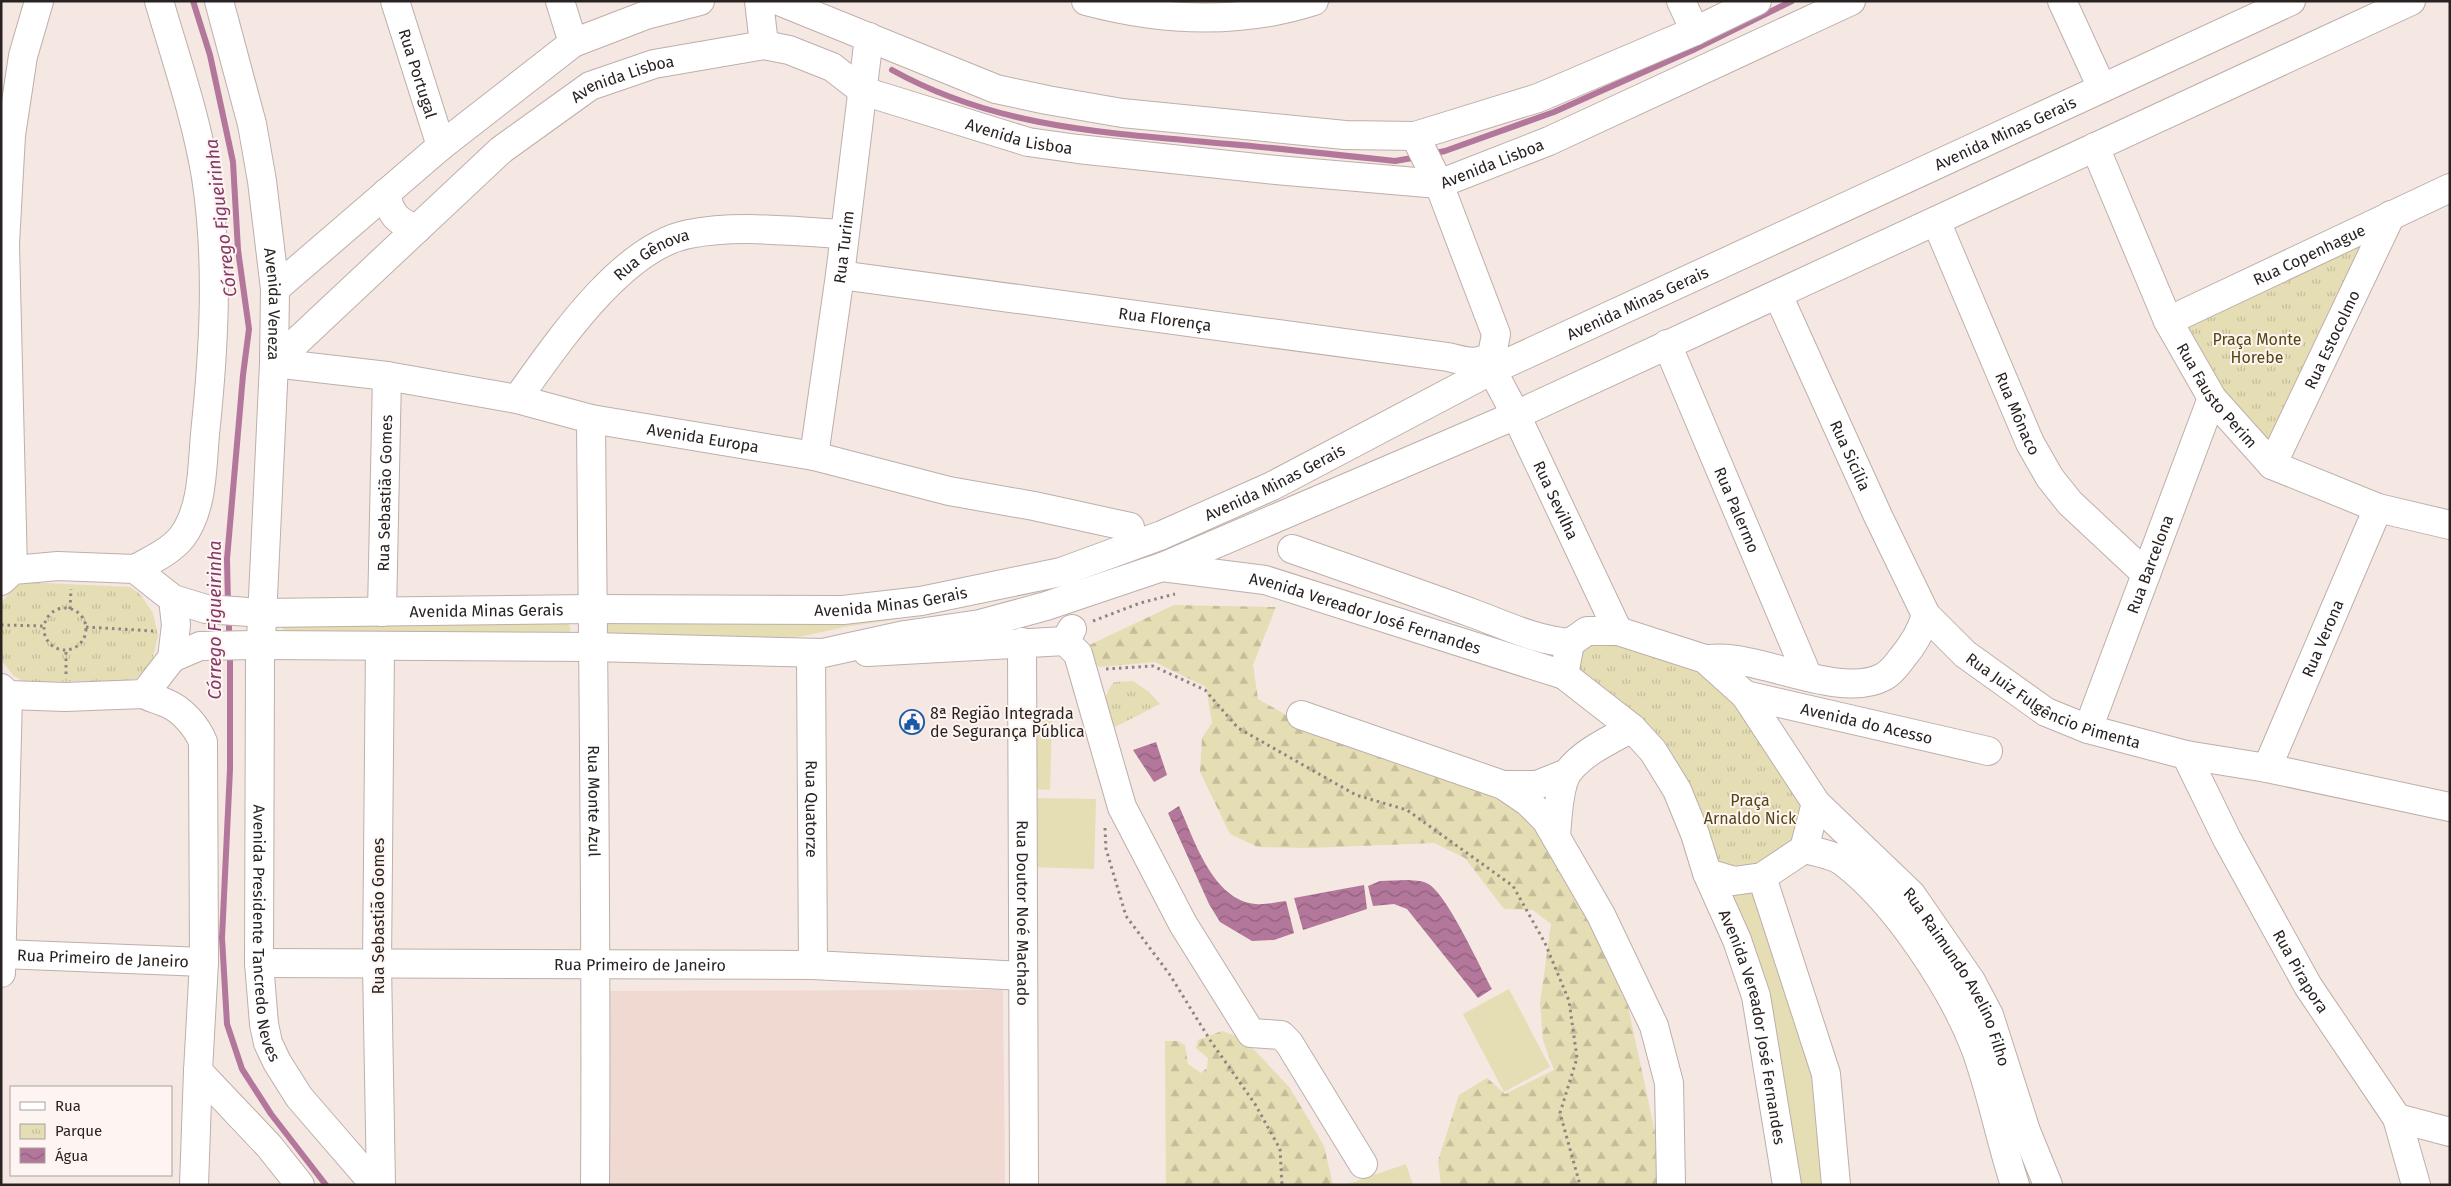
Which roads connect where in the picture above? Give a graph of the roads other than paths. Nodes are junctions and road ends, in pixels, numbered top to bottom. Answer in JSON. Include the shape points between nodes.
{"nodes":[{"id":1,"x":39,"y":1,"type":"edge"},
{"id":2,"x":159,"y":1,"type":"edge"},
{"id":3,"x":219,"y":1,"type":"edge"},
{"id":4,"x":395,"y":1,"type":"edge"},
{"id":5,"x":560,"y":1,"type":"edge"},
{"id":6,"x":700,"y":1,"type":"edge"},
{"id":7,"x":759,"y":1,"type":"edge"},
{"id":8,"x":778,"y":1,"type":"edge"},
{"id":9,"x":1086,"y":1,"type":"edge"},
{"id":10,"x":1314,"y":1,"type":"edge"},
{"id":11,"x":1681,"y":1,"type":"edge"},
{"id":12,"x":1758,"y":1,"type":"edge"},
{"id":13,"x":1851,"y":1,"type":"edge"},
{"id":14,"x":2062,"y":1,"type":"edge"},
{"id":15,"x":2292,"y":1,"type":"edge"},
{"id":16,"x":2412,"y":1,"type":"edge"},
{"id":17,"x":1695,"y":31,"type":"junction"},
{"id":18,"x":869,"y":37,"type":"junction"},
{"id":19,"x":574,"y":43,"type":"junction"},
{"id":20,"x":764,"y":45,"type":"junction"},
{"id":21,"x":2102,"y":88,"type":"junction"},
{"id":22,"x":863,"y":91,"type":"junction"},
{"id":23,"x":1415,"y":136,"type":"junction"},
{"id":24,"x":441,"y":146,"type":"junction"},
{"id":25,"x":2095,"y":147,"type":"junction"},
{"id":26,"x":1440,"y":184,"type":"junction"},
{"id":27,"x":2450,"y":188,"type":"edge"},
{"id":28,"x":386,"y":193,"type":"junction"},
{"id":29,"x":2391,"y":215,"type":"junction"},
{"id":30,"x":1936,"y":221,"type":"junction"},
{"id":31,"x":417,"y":229,"type":"junction"},
{"id":32,"x":844,"y":234,"type":"junction"},
{"id":33,"x":840,"y":275,"type":"junction"},
{"id":34,"x":275,"y":289,"type":"junction"},
{"id":35,"x":1778,"y":295,"type":"junction"},
{"id":36,"x":2168,"y":321,"type":"junction"},
{"id":37,"x":1667,"y":344,"type":"junction"},
{"id":38,"x":274,"y":363,"type":"junction"},
{"id":39,"x":1490,"y":364,"type":"junction"},
{"id":40,"x":387,"y":376,"type":"junction"},
{"id":41,"x":2212,"y":398,"type":"junction"},
{"id":42,"x":518,"y":399,"type":"junction"},
{"id":43,"x":1516,"y":415,"type":"junction"},
{"id":44,"x":591,"y":419,"type":"junction"},
{"id":45,"x":814,"y":456,"type":"junction"},
{"id":46,"x":2272,"y":465,"type":"junction"},
{"id":47,"x":2378,"y":508,"type":"junction"},
{"id":48,"x":2450,"y":525,"type":"edge"},
{"id":49,"x":1130,"y":527,"type":"dead end"},
{"id":50,"x":1292,"y":549,"type":"dead end"},
{"id":51,"x":1162,"y":567,"type":"junction"},
{"id":52,"x":135,"y":569,"type":"junction"},
{"id":53,"x":2146,"y":574,"type":"junction"},
{"id":54,"x":7,"y":576,"type":"edge"},
{"id":55,"x":173,"y":599,"type":"junction"},
{"id":56,"x":592,"y":609,"type":"junction"},
{"id":57,"x":382,"y":612,"type":"junction"},
{"id":58,"x":262,"y":613,"type":"junction"},
{"id":59,"x":1926,"y":615,"type":"junction"},
{"id":60,"x":1618,"y":631,"type":"junction"},
{"id":61,"x":1022,"y":642,"type":"junction"},
{"id":62,"x":1570,"y":643,"type":"junction"},
{"id":63,"x":260,"y":645,"type":"junction"},
{"id":64,"x":380,"y":646,"type":"junction"},
{"id":65,"x":592,"y":646,"type":"junction"},
{"id":66,"x":817,"y":653,"type":"junction"},
{"id":67,"x":172,"y":658,"type":"junction"},
{"id":68,"x":1706,"y":660,"type":"junction"},
{"id":69,"x":1564,"y":675,"type":"junction"},
{"id":70,"x":1808,"y":677,"type":"junction"},
{"id":71,"x":5,"y":692,"type":"edge"},
{"id":72,"x":144,"y":694,"type":"junction"},
{"id":73,"x":1745,"y":695,"type":"junction"},
{"id":74,"x":1302,"y":715,"type":"dead end"},
{"id":75,"x":1632,"y":728,"type":"junction"},
{"id":76,"x":2088,"y":730,"type":"junction"},
{"id":77,"x":1988,"y":751,"type":"dead end"},
{"id":78,"x":2186,"y":754,"type":"junction"},
{"id":79,"x":2267,"y":768,"type":"junction"},
{"id":80,"x":1568,"y":773,"type":"junction"},
{"id":81,"x":1503,"y":785,"type":"junction"},
{"id":82,"x":1816,"y":803,"type":"junction"},
{"id":83,"x":2450,"y":807,"type":"edge"},
{"id":84,"x":1556,"y":837,"type":"junction"},
{"id":85,"x":1804,"y":849,"type":"junction"},
{"id":86,"x":1707,"y":873,"type":"junction"},
{"id":87,"x":1762,"y":877,"type":"junction"},
{"id":88,"x":1,"y":954,"type":"edge"},
{"id":89,"x":204,"y":962,"type":"junction"},
{"id":90,"x":258,"y":963,"type":"junction"},
{"id":91,"x":597,"y":963,"type":"junction"},
{"id":92,"x":377,"y":965,"type":"junction"},
{"id":93,"x":813,"y":965,"type":"junction"},
{"id":94,"x":1,"y":974,"type":"edge"},
{"id":95,"x":1022,"y":976,"type":"junction"},
{"id":96,"x":198,"y":1071,"type":"junction"},
{"id":97,"x":2397,"y":1118,"type":"junction"},
{"id":98,"x":2450,"y":1132,"type":"edge"},
{"id":99,"x":1362,"y":1164,"type":"dead end"},
{"id":100,"x":194,"y":1185,"type":"edge"},
{"id":101,"x":300,"y":1185,"type":"edge"},
{"id":102,"x":375,"y":1185,"type":"edge"},
{"id":103,"x":381,"y":1185,"type":"edge"},
{"id":104,"x":595,"y":1185,"type":"edge"},
{"id":105,"x":1024,"y":1185,"type":"edge"},
{"id":106,"x":1671,"y":1185,"type":"edge"},
{"id":107,"x":1787,"y":1185,"type":"edge"},
{"id":108,"x":1836,"y":1185,"type":"edge"},
{"id":109,"x":2015,"y":1185,"type":"edge"},
{"id":110,"x":2048,"y":1185,"type":"edge"},
{"id":111,"x":2416,"y":1185,"type":"edge"}],
"edges":[{"from":1,"to":54,"type":"street","via":[[23,56],[11,135],[5,244]]},
{"from":2,"to":52,"type":"street","via":[[184,84],[206,177],[214,306],[210,387],[193,518],[173,546]]},
{"from":3,"to":34,"type":"street","name":"Avenida Veneza","via":[[252,124]]},
{"from":4,"to":24,"type":"street","name":"Rua Portugal"},
{"from":5,"to":19,"type":"street"},
{"from":6,"to":19,"type":"street","via":[[646,15]]},
{"from":7,"to":20,"type":"street"},
{"from":8,"to":18,"type":"street"},
{"from":9,"to":10,"type":"street","via":[[1122,11],[1209,18],[1235,18]]},
{"from":11,"to":17,"type":"street"},
{"from":12,"to":17,"type":"street"},
{"from":13,"to":26,"type":"street","name":"Avenida Lisboa","via":[[1549,141]]},
{"from":14,"to":21,"type":"street"},
{"from":15,"to":21,"type":"street","name":"Avenida Minas Gerais"},
{"from":16,"to":25,"type":"street","name":"Avenida Minas Gerais"},
{"from":17,"to":23,"type":"street","via":[[1538,98]]},
{"from":18,"to":22,"type":"street","name":"Rua Turim"},
{"from":18,"to":23,"type":"street","via":[[996,89],[1047,100],[1122,113],[1345,136]]},
{"from":19,"to":24,"type":"street"},
{"from":20,"to":22,"type":"street","name":"Avenida Lisboa","via":[[789,50],[832,67]]},
{"from":20,"to":31,"type":"street","name":"Avenida Lisboa","via":[[654,64],[590,86],[501,150]]},
{"from":21,"to":39,"type":"street","name":"Avenida Minas Gerais"},
{"from":22,"to":26,"type":"street","name":"Avenida Lisboa","via":[[984,129],[1078,150]]},
{"from":22,"to":32,"type":"street","name":"Rua Turim"},
{"from":23,"to":26,"type":"street"},
{"from":24,"to":28,"type":"street"},
{"from":25,"to":30,"type":"street","name":"Avenida Minas Gerais"},
{"from":25,"to":36,"type":"street","name":"Rua Fausto Perim"},
{"from":26,"to":39,"type":"street","via":[[1496,334]]},
{"from":27,"to":29,"type":"street","name":"Rua Copenhague"},
{"from":28,"to":31,"type":"street","via":[[393,215],[405,225]]},
{"from":28,"to":34,"type":"street"},
{"from":29,"to":36,"type":"street","name":"Rua Copenhague"},
{"from":29,"to":46,"type":"street","name":"Rua Estocolmo"},
{"from":30,"to":35,"type":"street","name":"Avenida Minas Gerais"},
{"from":30,"to":53,"type":"street","name":"Rua Mônaco","via":[[2030,443],[2050,478],[2070,504]]},
{"from":31,"to":38,"type":"street","name":"Avenida Lisboa"},
{"from":32,"to":33,"type":"street","name":"Rua Turim"},
{"from":32,"to":42,"type":"street","name":"Rua Gênova","via":[[718,229],[687,234],[662,244],[627,267],[592,300]]},
{"from":33,"to":39,"type":"street","name":"Rua Florença"},
{"from":33,"to":45,"type":"street","name":"Rua Turim"},
{"from":34,"to":38,"type":"street","name":"Avenida Veneza"},
{"from":35,"to":37,"type":"street","name":"Avenida Minas Gerais"},
{"from":35,"to":59,"type":"street","name":"Rua Sicília"},
{"from":36,"to":41,"type":"street","name":"Rua Fausto Perim"},
{"from":37,"to":43,"type":"street","name":"Avenida Minas Gerais"},
{"from":37,"to":70,"type":"street","name":"Rua Palermo"},
{"from":38,"to":40,"type":"street","name":"Avenida Europa"},
{"from":38,"to":58,"type":"street","name":"Avenida Veneza"},
{"from":39,"to":43,"type":"street","name":"Rua Sevilha"},
{"from":39,"to":56,"type":"street","name":"Avenida Minas Gerais","via":[[1272,486],[1162,535],[1061,572],[922,601],[843,610]]},
{"from":40,"to":42,"type":"street","name":"Avenida Europa"},
{"from":40,"to":57,"type":"street","name":"Rua Sebastião Gomes"},
{"from":41,"to":46,"type":"street","name":"Rua Fausto Perim"},
{"from":41,"to":53,"type":"street","name":"Rua Barcelona"},
{"from":42,"to":44,"type":"street","name":"Avenida Europa"},
{"from":43,"to":51,"type":"street","name":"Avenida Minas Gerais"},
{"from":43,"to":60,"type":"street","name":"Rua Sevilha"},
{"from":44,"to":45,"type":"street","name":"Avenida Europa"},
{"from":44,"to":56,"type":"street","name":"Rua Monte Azul"},
{"from":45,"to":49,"type":"street","name":"Avenida Europa","via":[[949,491]]},
{"from":46,"to":47,"type":"street","name":"Rua Fausto Perim"},
{"from":47,"to":48,"type":"street","name":"Rua Fausto Perim"},
{"from":47,"to":79,"type":"street","name":"Rua Verona"},
{"from":50,"to":62,"type":"street","name":"Avenida Vereador José Fernandes","via":[[1522,633],[1549,642]]},
{"from":51,"to":66,"type":"street","name":"Avenida Minas Gerais","via":[[1046,606],[980,624]]},
{"from":51,"to":69,"type":"street","name":"Avenida Vereador José Fernandes","via":[[1265,580]]},
{"from":52,"to":54,"type":"street","via":[[58,566]]},
{"from":52,"to":55,"type":"street","name":"Avenida Minas Gerais"},
{"from":53,"to":76,"type":"street","name":"Rua Barcelona"},
{"from":55,"to":58,"type":"street","name":"Avenida Minas Gerais","via":[[206,610]]},
{"from":55,"to":67,"type":"street","via":[[176,624]]},
{"from":56,"to":57,"type":"street","name":"Avenida Minas Gerais"},
{"from":56,"to":65,"type":"street","name":"Rua Monte Azul"},
{"from":57,"to":58,"type":"street","name":"Avenida Minas Gerais"},
{"from":58,"to":63,"type":"street","name":"Avenida Veneza"},
{"from":59,"to":70,"type":"street","via":[[1920,634],[1893,670],[1882,678],[1853,682]]},
{"from":59,"to":76,"type":"street","name":"Rua Juiz Fulgêncio Pimenta","via":[[1965,654],[2046,712]]},
{"from":60,"to":62,"type":"street","via":[[1588,631]]},
{"from":60,"to":68,"type":"street"},
{"from":61,"to":66,"type":"street","name":"Avenida Minas Gerais"},
{"from":61,"to":95,"type":"street","name":"Rua Doutor Noé Machado"},
{"from":61,"to":99,"type":"street","name":"Avenida Minas Gerais","via":[[1075,649],[1122,807],[1183,924],[1251,1032],[1281,1035],[1289,1043]]},
{"from":62,"to":69,"type":"street"},
{"from":63,"to":64,"type":"street","name":"Avenida Minas Gerais"},
{"from":63,"to":67,"type":"street","name":"Avenida Minas Gerais","via":[[200,646]]},
{"from":63,"to":90,"type":"street","name":"Avenida Presidente Tancredo Neves"},
{"from":64,"to":65,"type":"street","name":"Avenida Minas Gerais"},
{"from":64,"to":92,"type":"street","name":"Rua Sebastião Gomes"},
{"from":65,"to":66,"type":"street","name":"Avenida Minas Gerais"},
{"from":65,"to":91,"type":"street","name":"Rua Monte Azul"},
{"from":66,"to":93,"type":"street","name":"Rua Quatorze"},
{"from":67,"to":72,"type":"street"},
{"from":68,"to":70,"type":"street","via":[[1729,659]]},
{"from":68,"to":73,"type":"street"},
{"from":69,"to":75,"type":"street","name":"Avenida Vereador José Fernandes"},
{"from":71,"to":72,"type":"street","via":[[65,697]]},
{"from":71,"to":88,"type":"street"},
{"from":72,"to":89,"type":"street","via":[[168,703],[189,720],[203,742]]},
{"from":73,"to":77,"type":"street","name":"Avenida do Acesso"},
{"from":73,"to":82,"type":"street"},
{"from":74,"to":81,"type":"street"},
{"from":75,"to":80,"type":"street","via":[[1597,747]]},
{"from":75,"to":86,"type":"street","name":"Avenida Vereador José Fernandes","via":[[1653,751],[1677,790]]},
{"from":76,"to":78,"type":"street","name":"Rua Juiz Fulgêncio Pimenta"},
{"from":78,"to":79,"type":"street","name":"Rua Juiz Fulgêncio Pimenta"},
{"from":78,"to":97,"type":"street","name":"Rua Pirapora","via":[[2227,839],[2308,986]]},
{"from":79,"to":83,"type":"street","name":"Rua Juiz Fulgêncio Pimenta"},
{"from":80,"to":81,"type":"street","via":[[1537,785]]},
{"from":80,"to":84,"type":"street","via":[[1558,806]]},
{"from":81,"to":84,"type":"street","via":[[1528,802],[1546,820]]},
{"from":82,"to":85,"type":"street"},
{"from":82,"to":110,"type":"street","name":"Rua Raimundo Avelino Filho","via":[[1911,894],[1971,981],[1989,1015],[2026,1131]]},
{"from":84,"to":106,"type":"street","via":[[1601,915],[1654,1026],[1669,1083]]},
{"from":85,"to":87,"type":"street"},
{"from":85,"to":109,"type":"street","name":"Rua Raimundo Avelino Filho","via":[[1842,861],[1912,936],[1936,973],[1976,1050]]},
{"from":86,"to":87,"type":"street","via":[[1734,881]]},
{"from":86,"to":107,"type":"street","name":"Avenida Vereador José Fernandes","via":[[1737,940],[1756,996]]},
{"from":87,"to":108,"type":"street","via":[[1826,1074]]},
{"from":88,"to":89,"type":"street","name":"Rua Primeiro de Janeiro"},
{"from":88,"to":94,"type":"street"},
{"from":89,"to":96,"type":"street"},
{"from":90,"to":92,"type":"street","name":"Rua Primeiro de Janeiro"},
{"from":90,"to":102,"type":"street","name":"Avenida Presidente Tancredo Neves","via":[[264,1024],[277,1062],[299,1097]]},
{"from":91,"to":92,"type":"street","name":"Rua Primeiro de Janeiro"},
{"from":91,"to":93,"type":"street","name":"Rua Primeiro de Janeiro"},
{"from":91,"to":104,"type":"street","name":"Rua Monte Azul"},
{"from":92,"to":103,"type":"street","name":"Rua Sebastião Gomes"},
{"from":93,"to":95,"type":"street","name":"Rua Primeiro de Janeiro"},
{"from":95,"to":105,"type":"street","name":"Rua Doutor Noé Machado"},
{"from":96,"to":100,"type":"street"},
{"from":96,"to":101,"type":"street","via":[[269,1146]]},
{"from":97,"to":98,"type":"street"},
{"from":97,"to":111,"type":"street","name":"Rua Pirapora"}]}
